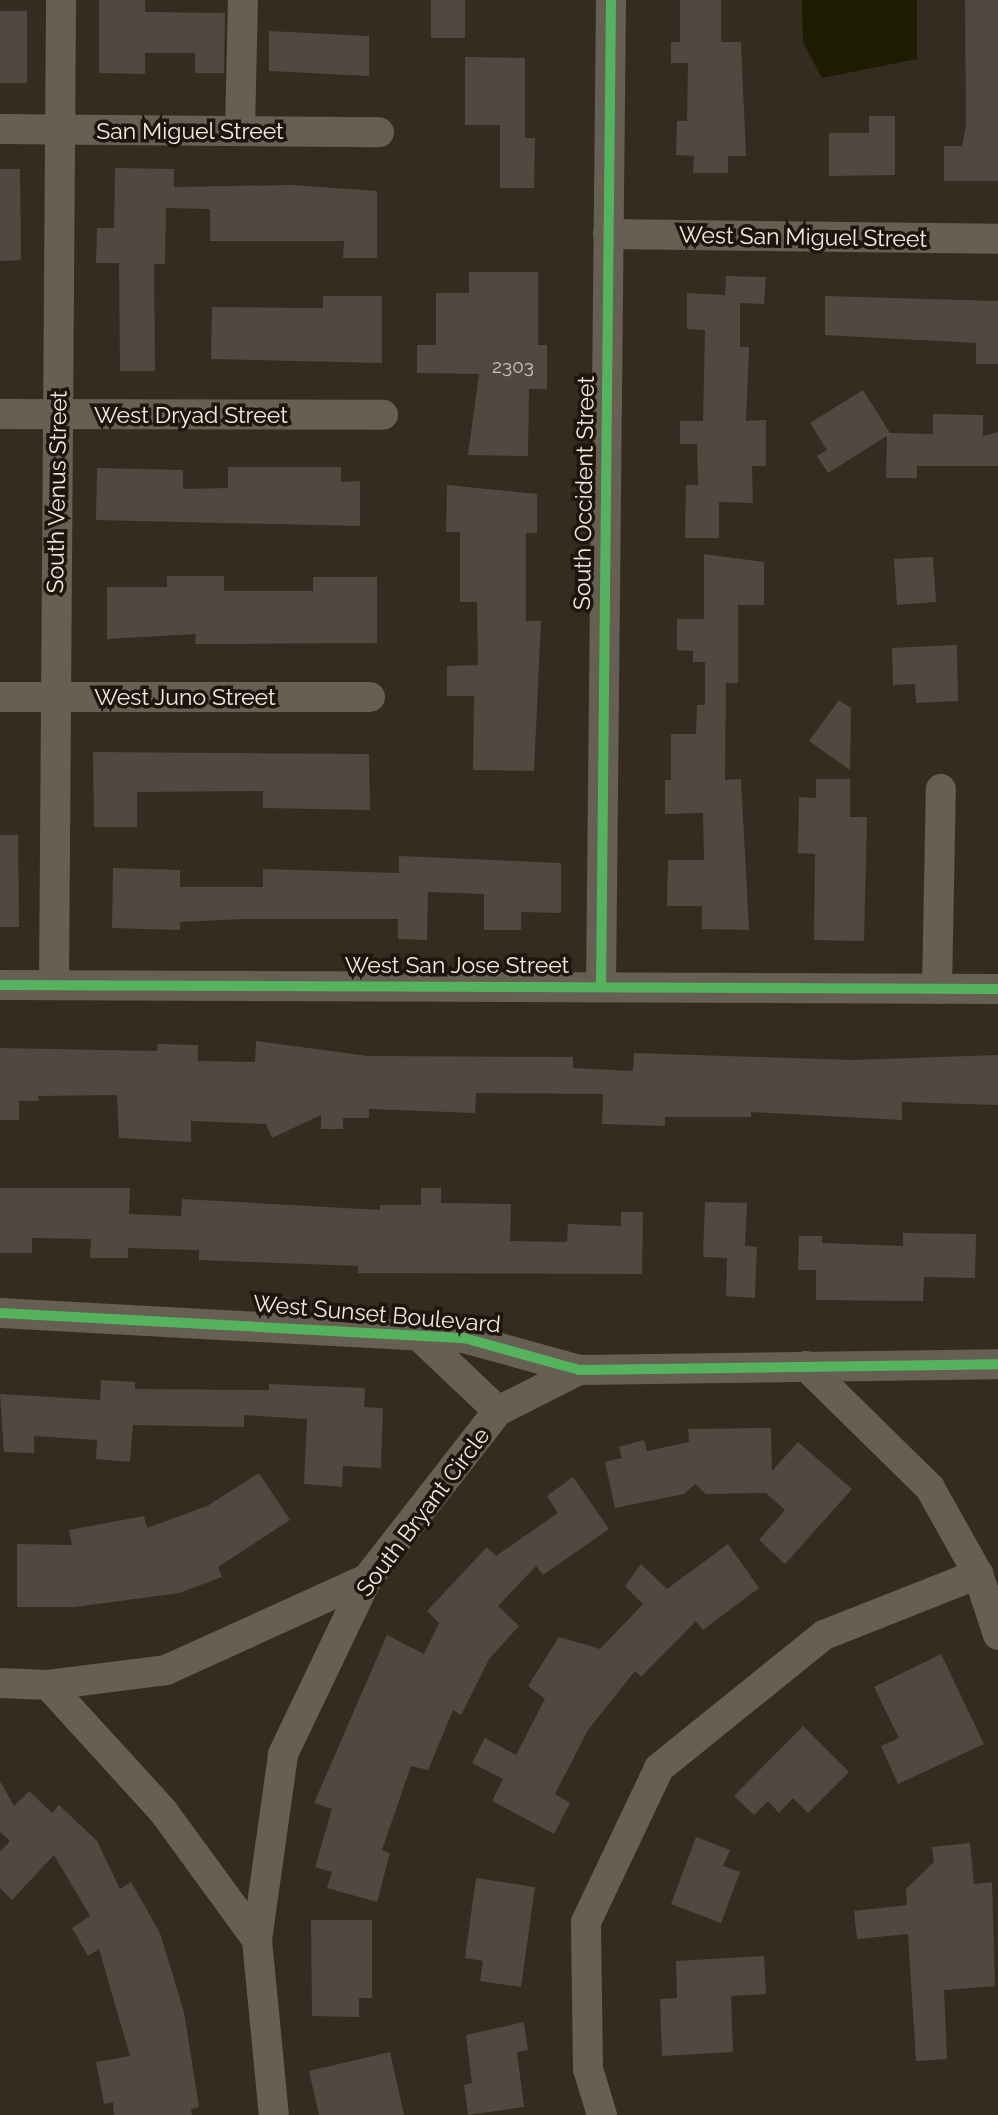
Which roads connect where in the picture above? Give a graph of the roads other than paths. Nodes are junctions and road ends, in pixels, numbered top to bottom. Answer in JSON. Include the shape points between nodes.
{"nodes":[{"id":1,"x":61,"y":0,"type":"edge"},
{"id":2,"x":243,"y":0,"type":"edge"},
{"id":3,"x":611,"y":0,"type":"edge"},
{"id":4,"x":0,"y":130,"type":"edge"},
{"id":5,"x":61,"y":130,"type":"junction"},
{"id":6,"x":240,"y":131,"type":"junction"},
{"id":7,"x":379,"y":132,"type":"dead end"},
{"id":8,"x":608,"y":234,"type":"junction"},
{"id":9,"x":998,"y":239,"type":"edge"},
{"id":10,"x":0,"y":414,"type":"edge"},
{"id":11,"x":58,"y":415,"type":"junction"},
{"id":12,"x":383,"y":415,"type":"dead end"},
{"id":13,"x":0,"y":697,"type":"edge"},
{"id":14,"x":55,"y":697,"type":"junction"},
{"id":15,"x":370,"y":697,"type":"dead end"},
{"id":16,"x":941,"y":789,"type":"dead end"},
{"id":17,"x":0,"y":985,"type":"edge"},
{"id":18,"x":54,"y":985,"type":"junction"},
{"id":19,"x":601,"y":987,"type":"junction"},
{"id":20,"x":937,"y":989,"type":"junction"},
{"id":21,"x":998,"y":989,"type":"edge"},
{"id":22,"x":0,"y":1313,"type":"edge"},
{"id":23,"x":417,"y":1334,"type":"junction"},
{"id":24,"x":998,"y":1364,"type":"edge"},
{"id":25,"x":806,"y":1366,"type":"junction"},
{"id":26,"x":579,"y":1370,"type":"junction"},
{"id":27,"x":498,"y":1411,"type":"junction"},
{"id":28,"x":978,"y":1574,"type":"junction"},
{"id":29,"x":367,"y":1579,"type":"junction"},
{"id":30,"x":998,"y":1636,"type":"edge"},
{"id":31,"x":0,"y":1684,"type":"edge"},
{"id":32,"x":48,"y":1685,"type":"junction"},
{"id":33,"x":257,"y":1940,"type":"junction"},
{"id":34,"x":275,"y":2115,"type":"edge"},
{"id":35,"x":603,"y":2115,"type":"edge"}],
"edges":[{"from":1,"to":5,"type":"street","name":"South Venus Street"},
{"from":2,"to":6,"type":"street"},
{"from":3,"to":8,"type":"street","name":"South Occident Street"},
{"from":4,"to":5,"type":"street","name":"San Miguel Street"},
{"from":5,"to":6,"type":"street","name":"San Miguel Street"},
{"from":5,"to":11,"type":"street","name":"South Venus Street"},
{"from":6,"to":7,"type":"street","name":"San Miguel Street"},
{"from":8,"to":9,"type":"street","name":"West San Miguel Street"},
{"from":8,"to":19,"type":"street","name":"South Occident Street"},
{"from":10,"to":11,"type":"street","name":"West Dryad Street"},
{"from":11,"to":12,"type":"street","name":"West Dryad Street"},
{"from":11,"to":14,"type":"street","name":"South Venus Street"},
{"from":13,"to":14,"type":"street","name":"West Juno Street"},
{"from":14,"to":15,"type":"street","name":"West Juno Street"},
{"from":14,"to":18,"type":"street","name":"South Venus Street"},
{"from":16,"to":20,"type":"street"},
{"from":17,"to":18,"type":"street","name":"West San Jose Street"},
{"from":18,"to":19,"type":"street","name":"West San Jose Street"},
{"from":19,"to":20,"type":"street","name":"West San Jose Street"},
{"from":20,"to":21,"type":"street","name":"West San Jose Street"},
{"from":22,"to":23,"type":"street","name":"West Sunset Boulevard"},
{"from":23,"to":26,"type":"street","name":"West Sunset Boulevard","via":[[516,1348]]},
{"from":23,"to":27,"type":"street"},
{"from":24,"to":25,"type":"street","name":"West Sunset Boulevard"},
{"from":25,"to":26,"type":"street","name":"West Sunset Boulevard"},
{"from":25,"to":28,"type":"street","via":[[930,1488]]},
{"from":26,"to":27,"type":"street","name":"South Bryant Circle"},
{"from":27,"to":29,"type":"street","name":"South Bryant Circle"},
{"from":28,"to":30,"type":"street"},
{"from":28,"to":35,"type":"street","via":[[824,1635],[659,1768],[586,1922],[588,2069]]},
{"from":29,"to":32,"type":"street","via":[[166,1670]]},
{"from":29,"to":33,"type":"street","name":"South Bryant Circle","via":[[283,1754]]},
{"from":31,"to":32,"type":"street"},
{"from":32,"to":33,"type":"street","via":[[163,1811]]},
{"from":33,"to":34,"type":"street","name":"South Bryant Circle"}]}
